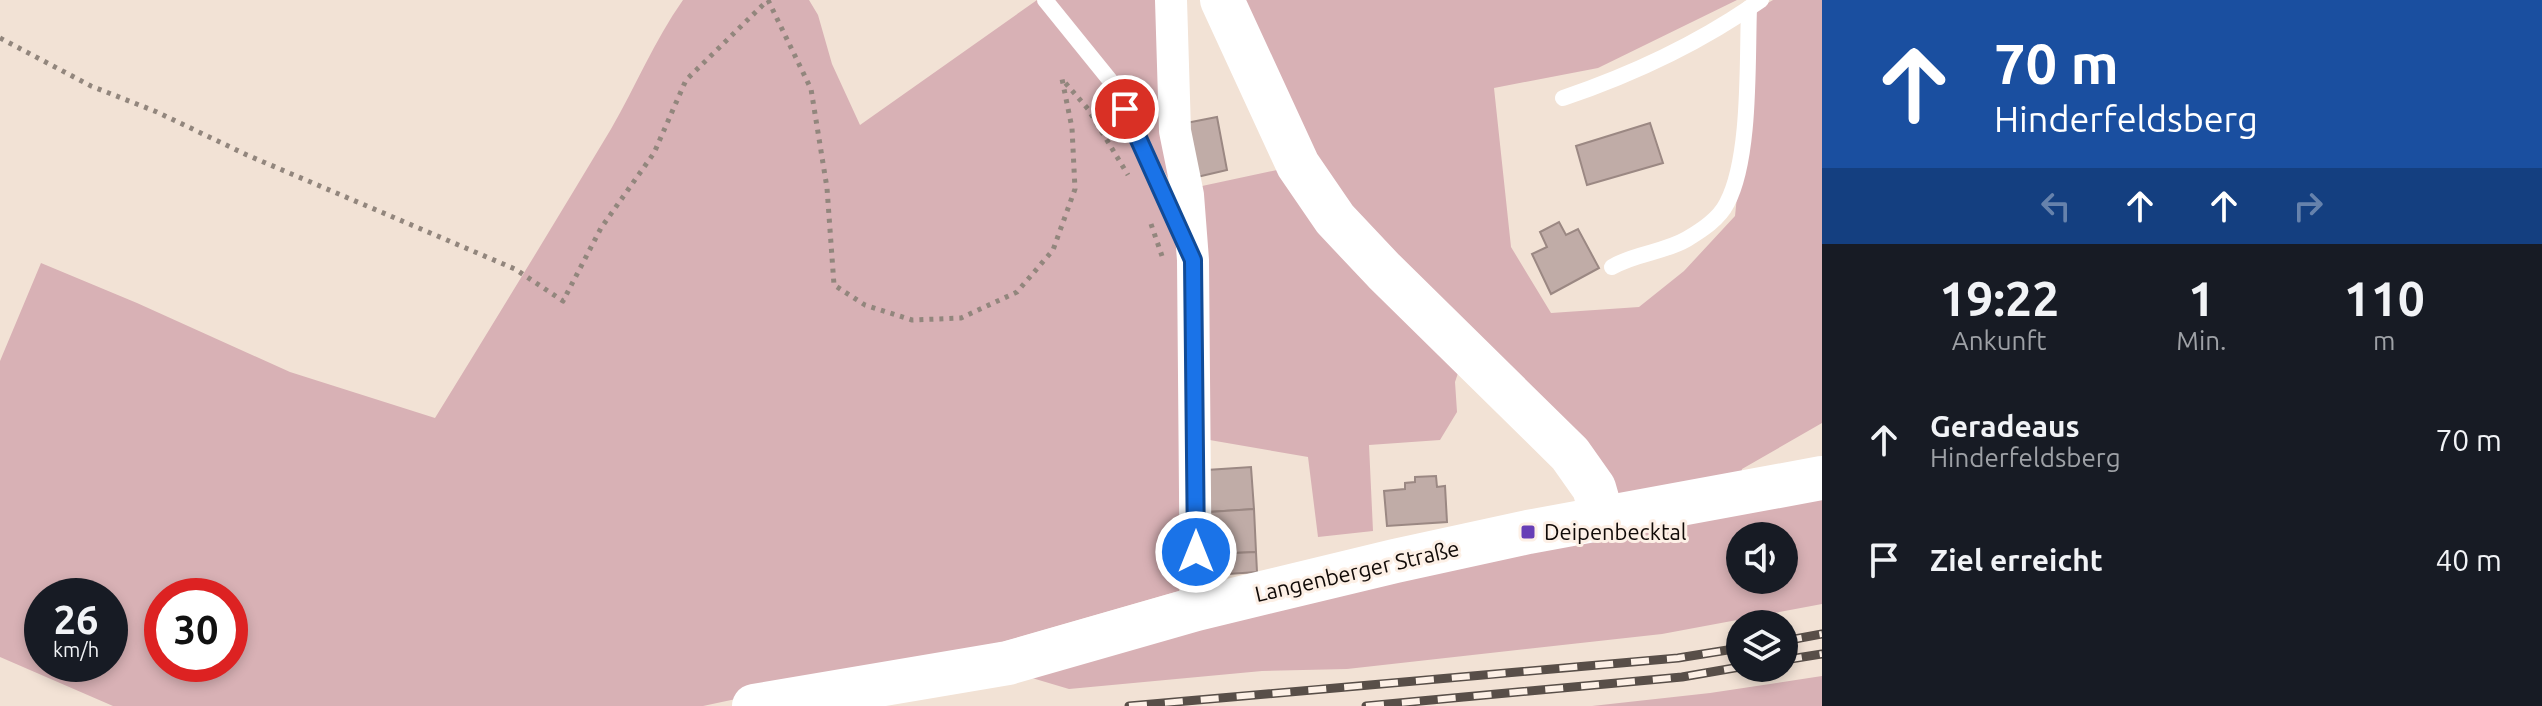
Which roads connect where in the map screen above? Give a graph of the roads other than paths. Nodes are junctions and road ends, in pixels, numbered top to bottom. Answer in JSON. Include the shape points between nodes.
{"nodes":[{"id":1,"x":1045,"y":0,"type":"edge"},
{"id":2,"x":1171,"y":0,"type":"edge"},
{"id":3,"x":1222,"y":0,"type":"edge"},
{"id":4,"x":1755,"y":4,"type":"edge"},
{"id":5,"x":1563,"y":98,"type":"dead end"},
{"id":6,"x":1178,"y":260,"type":"junction"},
{"id":7,"x":1612,"y":267,"type":"dead end"},
{"id":8,"x":1822,"y":478,"type":"edge"},
{"id":9,"x":1603,"y":519,"type":"junction"},
{"id":10,"x":1196,"y":609,"type":"junction"},
{"id":11,"x":754,"y":706,"type":"edge"}],
"edges":[{"from":1,"to":6,"type":"lane","via":[[1113,84]]},
{"from":2,"to":6,"type":"street","via":[[1175,131],[1188,195]]},
{"from":3,"to":9,"type":"main road","via":[[1298,165],[1335,219],[1570,454],[1594,488]]},
{"from":4,"to":5,"type":"lane","via":[[1665,59]]},
{"from":4,"to":7,"type":"lane","via":[[1743,149],[1728,202],[1716,219],[1685,240]]},
{"from":6,"to":10,"type":"street"},
{"from":8,"to":9,"type":"main road","name":"Langenberger Straße"},
{"from":9,"to":10,"type":"main road","name":"Langenberger Straße"},
{"from":10,"to":11,"type":"main road","name":"Langenberger Straße","via":[[1008,663]]}]}
